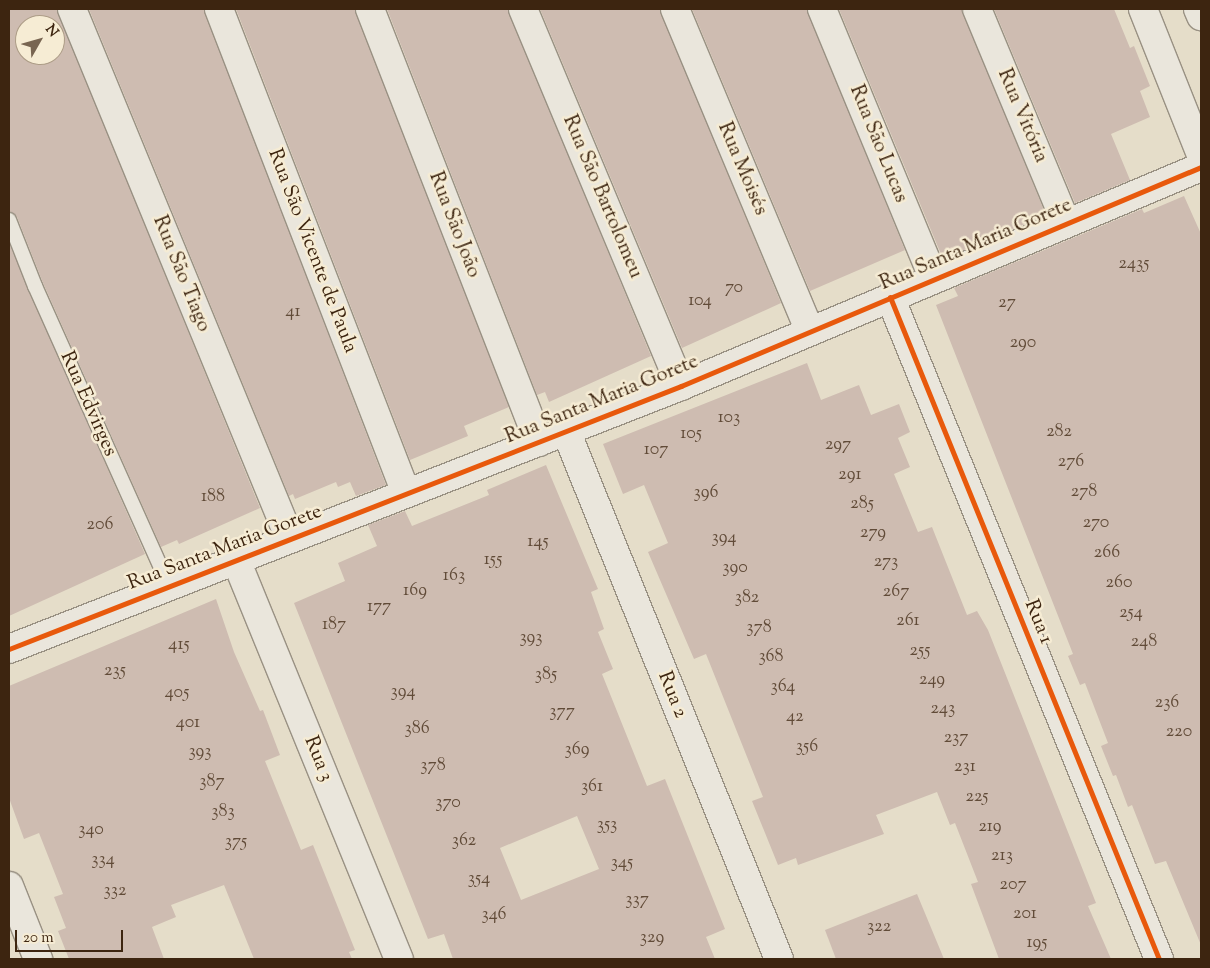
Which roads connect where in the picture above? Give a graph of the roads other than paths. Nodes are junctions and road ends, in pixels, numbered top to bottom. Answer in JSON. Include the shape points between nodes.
{"nodes":[{"id":1,"x":72,"y":9,"type":"edge"},
{"id":2,"x":219,"y":9,"type":"edge"},
{"id":3,"x":370,"y":9,"type":"edge"},
{"id":4,"x":523,"y":9,"type":"edge"},
{"id":5,"x":675,"y":9,"type":"edge"},
{"id":6,"x":822,"y":9,"type":"edge"},
{"id":7,"x":977,"y":9,"type":"edge"},
{"id":8,"x":1143,"y":9,"type":"edge"},
{"id":9,"x":1198,"y":9,"type":"edge"},
{"id":10,"x":1201,"y":16,"type":"edge"},
{"id":11,"x":1201,"y":155,"type":"edge"},
{"id":12,"x":1201,"y":167,"type":"edge"},
{"id":13,"x":9,"y":220,"type":"edge"},
{"id":14,"x":1066,"y":223,"type":"junction"},
{"id":15,"x":934,"y":279,"type":"junction"},
{"id":16,"x":890,"y":297,"type":"junction"},
{"id":17,"x":809,"y":329,"type":"junction"},
{"id":18,"x":681,"y":386,"type":"junction"},
{"id":19,"x":566,"y":431,"type":"junction"},
{"id":20,"x":539,"y":442,"type":"junction"},
{"id":21,"x":406,"y":493,"type":"junction"},
{"id":22,"x":290,"y":539,"type":"junction"},
{"id":23,"x":236,"y":560,"type":"junction"},
{"id":24,"x":169,"y":586,"type":"junction"},
{"id":25,"x":9,"y":649,"type":"edge"},
{"id":26,"x":9,"y":886,"type":"edge"},
{"id":27,"x":38,"y":959,"type":"edge"},
{"id":28,"x":399,"y":959,"type":"edge"},
{"id":29,"x":778,"y":959,"type":"edge"},
{"id":30,"x":1159,"y":959,"type":"edge"}],
"edges":[{"from":1,"to":22,"type":"street","name":"Rua São Tiago"},
{"from":2,"to":21,"type":"street","name":"Rua São Vicente de Paula"},
{"from":3,"to":20,"type":"street","name":"Rua São João"},
{"from":4,"to":18,"type":"street","name":"Rua São Bartolomeu"},
{"from":5,"to":17,"type":"street","name":"Rua Moisés"},
{"from":6,"to":15,"type":"street","name":"Rua São Lucas"},
{"from":7,"to":14,"type":"street","name":"Rua Vitória"},
{"from":8,"to":11,"type":"street"},
{"from":9,"to":10,"type":"street"},
{"from":12,"to":14,"type":"street","name":"Rua Santa Maria Gorete"},
{"from":13,"to":24,"type":"lane","name":"Rua Edvirges","via":[[35,286]]},
{"from":14,"to":15,"type":"street","name":"Rua Santa Maria Gorete"},
{"from":15,"to":16,"type":"street","name":"Rua Santa Maria Gorete"},
{"from":16,"to":17,"type":"street","name":"Rua Santa Maria Gorete"},
{"from":16,"to":30,"type":"street","name":"Rua 1"},
{"from":17,"to":18,"type":"street","name":"Rua Santa Maria Gorete"},
{"from":18,"to":19,"type":"street","name":"Rua Santa Maria Gorete"},
{"from":19,"to":20,"type":"street","name":"Rua Santa Maria Gorete"},
{"from":19,"to":29,"type":"street","name":"Rua 2"},
{"from":20,"to":21,"type":"street","name":"Rua Santa Maria Gorete"},
{"from":21,"to":22,"type":"street","name":"Rua Santa Maria Gorete"},
{"from":22,"to":23,"type":"street","name":"Rua Santa Maria Gorete"},
{"from":23,"to":24,"type":"street","name":"Rua Santa Maria Gorete"},
{"from":23,"to":28,"type":"street","name":"Rua 3"},
{"from":24,"to":25,"type":"street","name":"Rua Santa Maria Gorete"},
{"from":26,"to":27,"type":"street"}]}
